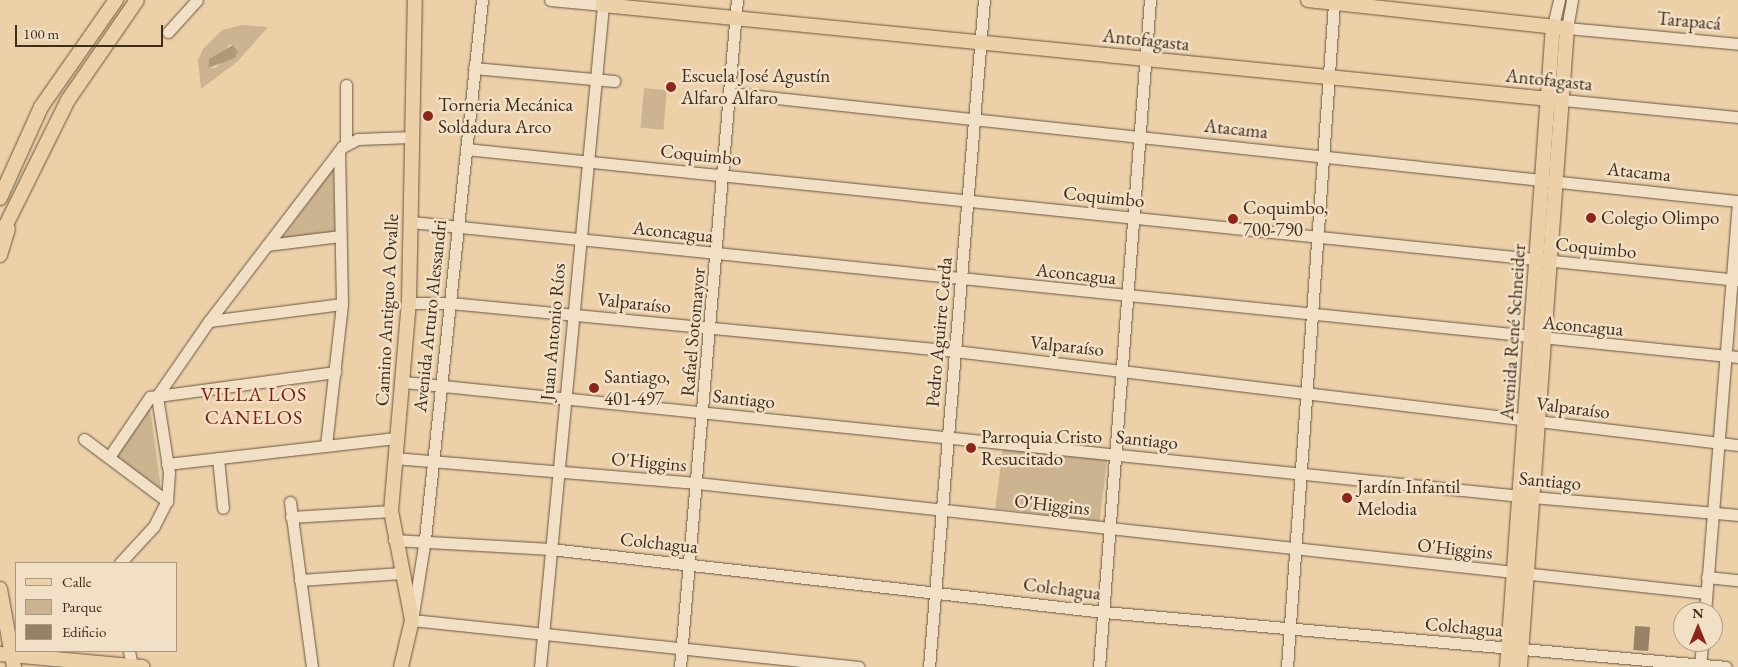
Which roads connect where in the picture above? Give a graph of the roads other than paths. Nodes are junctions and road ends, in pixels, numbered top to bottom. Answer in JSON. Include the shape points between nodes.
{"nodes":[{"id":1,"x":116,"y":0,"type":"edge"},
{"id":2,"x":136,"y":0,"type":"edge"},
{"id":3,"x":197,"y":0,"type":"edge"},
{"id":4,"x":415,"y":0,"type":"edge"},
{"id":5,"x":482,"y":0,"type":"edge"},
{"id":6,"x":550,"y":0,"type":"edge"},
{"id":7,"x":737,"y":0,"type":"edge"},
{"id":8,"x":984,"y":0,"type":"edge"},
{"id":9,"x":1150,"y":0,"type":"edge"},
{"id":10,"x":1308,"y":0,"type":"edge"},
{"id":11,"x":1559,"y":0,"type":"edge"},
{"id":12,"x":1572,"y":0,"type":"edge"},
{"id":13,"x":603,"y":2,"type":"edge"},
{"id":14,"x":1351,"y":2,"type":"edge"},
{"id":15,"x":1334,"y":3,"type":"junction"},
{"id":16,"x":736,"y":18,"type":"junction"},
{"id":17,"x":1560,"y":27,"type":"junction"},
{"id":18,"x":168,"y":32,"type":"dead end"},
{"id":19,"x":980,"y":42,"type":"junction"},
{"id":20,"x":1738,"y":44,"type":"edge"},
{"id":21,"x":1145,"y":59,"type":"junction"},
{"id":22,"x":474,"y":68,"type":"junction"},
{"id":23,"x":1328,"y":77,"type":"junction"},
{"id":24,"x":596,"y":79,"type":"junction"},
{"id":25,"x":614,"y":80,"type":"dead end"},
{"id":26,"x":346,"y":86,"type":"dead end"},
{"id":27,"x":730,"y":93,"type":"junction"},
{"id":28,"x":1555,"y":99,"type":"junction"},
{"id":29,"x":1738,"y":118,"type":"edge"},
{"id":30,"x":974,"y":119,"type":"junction"},
{"id":31,"x":412,"y":136,"type":"junction"},
{"id":32,"x":1139,"y":137,"type":"junction"},
{"id":33,"x":343,"y":148,"type":"junction"},
{"id":34,"x":466,"y":149,"type":"junction"},
{"id":35,"x":1323,"y":156,"type":"junction"},
{"id":36,"x":588,"y":161,"type":"junction"},
{"id":37,"x":723,"y":175,"type":"junction"},
{"id":38,"x":1549,"y":180,"type":"junction"},
{"id":39,"x":0,"y":198,"type":"edge"},
{"id":40,"x":967,"y":200,"type":"junction"},
{"id":41,"x":1738,"y":201,"type":"edge"},
{"id":42,"x":1738,"y":206,"type":"edge"},
{"id":43,"x":15,"y":208,"type":"junction"},
{"id":44,"x":1133,"y":218,"type":"junction"},
{"id":45,"x":411,"y":222,"type":"junction"},
{"id":46,"x":458,"y":227,"type":"junction"},
{"id":47,"x":340,"y":236,"type":"junction"},
{"id":48,"x":0,"y":237,"type":"edge"},
{"id":49,"x":1317,"y":237,"type":"junction"},
{"id":50,"x":581,"y":240,"type":"junction"},
{"id":51,"x":267,"y":244,"type":"junction"},
{"id":52,"x":0,"y":254,"type":"edge"},
{"id":53,"x":717,"y":254,"type":"junction"},
{"id":54,"x":1544,"y":260,"type":"junction"},
{"id":55,"x":961,"y":279,"type":"junction"},
{"id":56,"x":1735,"y":280,"type":"edge"},
{"id":57,"x":1127,"y":297,"type":"junction"},
{"id":58,"x":410,"y":303,"type":"junction"},
{"id":59,"x":450,"y":303,"type":"junction"},
{"id":60,"x":342,"y":304,"type":"junction"},
{"id":61,"x":574,"y":314,"type":"junction"},
{"id":62,"x":1312,"y":316,"type":"junction"},
{"id":63,"x":209,"y":321,"type":"junction"},
{"id":64,"x":712,"y":329,"type":"junction"},
{"id":65,"x":1538,"y":340,"type":"junction"},
{"id":66,"x":955,"y":351,"type":"junction"},
{"id":67,"x":1726,"y":356,"type":"junction"},
{"id":68,"x":1738,"y":357,"type":"edge"},
{"id":69,"x":1122,"y":369,"type":"junction"},
{"id":70,"x":334,"y":372,"type":"junction"},
{"id":71,"x":404,"y":382,"type":"junction"},
{"id":72,"x":441,"y":386,"type":"junction"},
{"id":73,"x":1306,"y":392,"type":"junction"},
{"id":74,"x":157,"y":396,"type":"junction"},
{"id":75,"x":566,"y":398,"type":"junction"},
{"id":76,"x":704,"y":413,"type":"junction"},
{"id":77,"x":1532,"y":420,"type":"junction"},
{"id":78,"x":396,"y":438,"type":"junction"},
{"id":79,"x":948,"y":438,"type":"junction"},
{"id":80,"x":84,"y":439,"type":"dead end"},
{"id":81,"x":1718,"y":444,"type":"junction"},
{"id":82,"x":326,"y":445,"type":"junction"},
{"id":83,"x":1738,"y":445,"type":"edge"},
{"id":84,"x":1116,"y":455,"type":"junction"},
{"id":85,"x":109,"y":457,"type":"junction"},
{"id":86,"x":218,"y":458,"type":"junction"},
{"id":87,"x":394,"y":458,"type":"junction"},
{"id":88,"x":433,"y":462,"type":"junction"},
{"id":89,"x":167,"y":464,"type":"junction"},
{"id":90,"x":559,"y":472,"type":"junction"},
{"id":91,"x":1300,"y":474,"type":"junction"},
{"id":92,"x":697,"y":484,"type":"junction"},
{"id":93,"x":1527,"y":497,"type":"junction"},
{"id":94,"x":167,"y":501,"type":"junction"},
{"id":95,"x":290,"y":502,"type":"dead end"},
{"id":96,"x":223,"y":508,"type":"dead end"},
{"id":97,"x":942,"y":510,"type":"junction"},
{"id":98,"x":391,"y":511,"type":"junction"},
{"id":99,"x":1713,"y":513,"type":"junction"},
{"id":100,"x":1738,"y":515,"type":"edge"},
{"id":101,"x":292,"y":517,"type":"junction"},
{"id":102,"x":1110,"y":529,"type":"junction"},
{"id":103,"x":426,"y":539,"type":"junction"},
{"id":104,"x":394,"y":540,"type":"junction"},
{"id":105,"x":551,"y":549,"type":"junction"},
{"id":106,"x":1295,"y":549,"type":"junction"},
{"id":107,"x":121,"y":562,"type":"edge"},
{"id":108,"x":690,"y":563,"type":"junction"},
{"id":109,"x":401,"y":573,"type":"junction"},
{"id":110,"x":1520,"y":574,"type":"junction"},
{"id":111,"x":1707,"y":577,"type":"junction"},
{"id":112,"x":300,"y":580,"type":"junction"},
{"id":113,"x":1738,"y":580,"type":"edge"},
{"id":114,"x":0,"y":589,"type":"edge"},
{"id":115,"x":936,"y":590,"type":"junction"},
{"id":116,"x":1706,"y":593,"type":"junction"},
{"id":117,"x":1705,"y":602,"type":"edge"},
{"id":118,"x":1104,"y":612,"type":"junction"},
{"id":119,"x":4,"y":613,"type":"junction"},
{"id":120,"x":412,"y":620,"type":"junction"},
{"id":121,"x":1290,"y":629,"type":"junction"},
{"id":122,"x":15,"y":631,"type":"edge"},
{"id":123,"x":410,"y":634,"type":"junction"},
{"id":124,"x":543,"y":634,"type":"junction"},
{"id":125,"x":682,"y":648,"type":"junction"},
{"id":126,"x":1515,"y":648,"type":"junction"},
{"id":127,"x":42,"y":652,"type":"edge"},
{"id":128,"x":129,"y":652,"type":"edge"},
{"id":129,"x":1701,"y":652,"type":"edge"},
{"id":130,"x":63,"y":658,"type":"junction"},
{"id":131,"x":8,"y":659,"type":"edge"},
{"id":132,"x":1700,"y":666,"type":"edge"},
{"id":133,"x":136,"y":667,"type":"edge"},
{"id":134,"x":312,"y":667,"type":"edge"},
{"id":135,"x":401,"y":667,"type":"edge"},
{"id":136,"x":411,"y":667,"type":"edge"},
{"id":137,"x":540,"y":667,"type":"edge"},
{"id":138,"x":680,"y":667,"type":"edge"},
{"id":139,"x":859,"y":667,"type":"edge"},
{"id":140,"x":929,"y":667,"type":"edge"},
{"id":141,"x":1099,"y":667,"type":"edge"},
{"id":142,"x":1287,"y":667,"type":"edge"},
{"id":143,"x":1507,"y":667,"type":"edge"},
{"id":144,"x":1520,"y":667,"type":"edge"},
{"id":145,"x":1726,"y":667,"type":"edge"}],
"edges":[{"from":1,"to":39,"type":"main road","via":[[35,118]]},
{"from":2,"to":43,"type":"main road","via":[[72,93]]},
{"from":3,"to":18,"type":"street"},
{"from":4,"to":31,"type":"main road","name":"Camino Antiguo A Ovalle"},
{"from":5,"to":22,"type":"street","name":"Avenida Arturo Alessandri"},
{"from":6,"to":13,"type":"street","name":"Antofagasta"},
{"from":7,"to":16,"type":"street","name":"Rafael Sotomayor"},
{"from":8,"to":19,"type":"street","name":"Pedro Aguirre Cerda"},
{"from":9,"to":21,"type":"street"},
{"from":10,"to":15,"type":"main road","name":"Tarapacá"},
{"from":11,"to":17,"type":"street","name":"Avenida René Schneider"},
{"from":12,"to":17,"type":"street","name":"Avenida René Schneider"},
{"from":13,"to":16,"type":"main road","name":"Antofagasta"},
{"from":13,"to":24,"type":"street","name":"Juan Antonio Ríos"},
{"from":14,"to":15,"type":"main road","name":"Tarapacá"},
{"from":14,"to":17,"type":"main road","name":"Tarapacá"},
{"from":15,"to":23,"type":"street"},
{"from":16,"to":19,"type":"main road","name":"Antofagasta"},
{"from":16,"to":27,"type":"street","name":"Rafael Sotomayor"},
{"from":17,"to":20,"type":"street","name":"Tarapacá"},
{"from":17,"to":28,"type":"main road","name":"Avenida René Schneider"},
{"from":19,"to":21,"type":"main road","name":"Antofagasta"},
{"from":19,"to":30,"type":"street","name":"Pedro Aguirre Cerda"},
{"from":21,"to":23,"type":"main road","name":"Antofagasta"},
{"from":21,"to":32,"type":"street"},
{"from":22,"to":24,"type":"street"},
{"from":22,"to":34,"type":"street","name":"Avenida Arturo Alessandri"},
{"from":23,"to":28,"type":"main road","name":"Antofagasta"},
{"from":23,"to":35,"type":"street"},
{"from":24,"to":25,"type":"street"},
{"from":24,"to":36,"type":"street","name":"Juan Antonio Ríos"},
{"from":26,"to":33,"type":"street"},
{"from":27,"to":30,"type":"street","name":"Atacama"},
{"from":27,"to":37,"type":"street","name":"Rafael Sotomayor"},
{"from":28,"to":29,"type":"street","name":"Antofagasta"},
{"from":28,"to":38,"type":"main road","name":"Avenida René Schneider"},
{"from":30,"to":32,"type":"street","name":"Atacama"},
{"from":30,"to":40,"type":"street","name":"Pedro Aguirre Cerda"},
{"from":31,"to":33,"type":"street","via":[[358,139]]},
{"from":31,"to":45,"type":"main road","name":"Camino Antiguo A Ovalle"},
{"from":32,"to":35,"type":"street","name":"Atacama"},
{"from":32,"to":44,"type":"street"},
{"from":33,"to":47,"type":"street"},
{"from":33,"to":51,"type":"street"},
{"from":34,"to":36,"type":"street","name":"Coquimbo"},
{"from":34,"to":46,"type":"street","name":"Avenida Arturo Alessandri"},
{"from":35,"to":38,"type":"street","name":"Atacama"},
{"from":35,"to":49,"type":"street"},
{"from":36,"to":37,"type":"street","name":"Coquimbo"},
{"from":36,"to":50,"type":"street","name":"Juan Antonio Ríos"},
{"from":37,"to":40,"type":"street","name":"Coquimbo"},
{"from":37,"to":53,"type":"street","name":"Rafael Sotomayor"},
{"from":38,"to":41,"type":"street","name":"Atacama"},
{"from":38,"to":54,"type":"main road","name":"Avenida René Schneider"},
{"from":40,"to":44,"type":"street","name":"Coquimbo"},
{"from":40,"to":55,"type":"street","name":"Pedro Aguirre Cerda"},
{"from":42,"to":56,"type":"street"},
{"from":43,"to":48,"type":"main road"},
{"from":43,"to":52,"type":"main road"},
{"from":44,"to":49,"type":"street","name":"Coquimbo"},
{"from":44,"to":57,"type":"street"},
{"from":45,"to":46,"type":"street","name":"Aconcagua"},
{"from":45,"to":58,"type":"main road","name":"Camino Antiguo A Ovalle"},
{"from":46,"to":50,"type":"street","name":"Aconcagua"},
{"from":46,"to":59,"type":"street","name":"Avenida Arturo Alessandri"},
{"from":47,"to":51,"type":"street"},
{"from":47,"to":60,"type":"street"},
{"from":49,"to":54,"type":"street","name":"Coquimbo"},
{"from":49,"to":62,"type":"street"},
{"from":50,"to":53,"type":"street","name":"Aconcagua"},
{"from":50,"to":61,"type":"street","name":"Juan Antonio Ríos"},
{"from":51,"to":63,"type":"street"},
{"from":53,"to":55,"type":"street","name":"Aconcagua"},
{"from":53,"to":64,"type":"street","name":"Rafael Sotomayor"},
{"from":54,"to":56,"type":"street","name":"Coquimbo"},
{"from":54,"to":65,"type":"main road","name":"Avenida René Schneider"},
{"from":55,"to":57,"type":"street","name":"Aconcagua"},
{"from":55,"to":66,"type":"street","name":"Pedro Aguirre Cerda"},
{"from":56,"to":67,"type":"street"},
{"from":57,"to":62,"type":"street","name":"Aconcagua"},
{"from":57,"to":69,"type":"street"},
{"from":58,"to":59,"type":"street","name":"Valparaíso"},
{"from":58,"to":71,"type":"main road","name":"Camino Antiguo A Ovalle"},
{"from":59,"to":61,"type":"street","name":"Valparaíso"},
{"from":59,"to":72,"type":"street","name":"Avenida Arturo Alessandri"},
{"from":60,"to":63,"type":"street"},
{"from":60,"to":70,"type":"street"},
{"from":61,"to":64,"type":"street","name":"Valparaíso"},
{"from":61,"to":75,"type":"street","name":"Juan Antonio Ríos"},
{"from":62,"to":65,"type":"street","name":"Aconcagua"},
{"from":62,"to":73,"type":"street"},
{"from":63,"to":74,"type":"street"},
{"from":64,"to":66,"type":"street","name":"Valparaíso"},
{"from":64,"to":76,"type":"street","name":"Rafael Sotomayor"},
{"from":65,"to":67,"type":"street","name":"Aconcagua"},
{"from":65,"to":77,"type":"main road","name":"Avenida René Schneider"},
{"from":66,"to":69,"type":"street","name":"Valparaíso"},
{"from":66,"to":79,"type":"street","name":"Pedro Aguirre Cerda"},
{"from":67,"to":68,"type":"street","name":"Aconcagua"},
{"from":67,"to":81,"type":"street"},
{"from":69,"to":73,"type":"street","name":"Valparaíso"},
{"from":69,"to":84,"type":"street"},
{"from":70,"to":74,"type":"street"},
{"from":70,"to":82,"type":"street"},
{"from":71,"to":72,"type":"street","name":"Santiago"},
{"from":71,"to":78,"type":"main road","name":"Camino Antiguo A Ovalle"},
{"from":72,"to":75,"type":"street","name":"Santiago"},
{"from":72,"to":88,"type":"street","name":"Avenida Arturo Alessandri"},
{"from":73,"to":77,"type":"street","name":"Valparaíso"},
{"from":73,"to":91,"type":"street"},
{"from":74,"to":85,"type":"street","via":[[150,397]]},
{"from":74,"to":89,"type":"street"},
{"from":75,"to":76,"type":"street","name":"Santiago"},
{"from":75,"to":90,"type":"street","name":"Juan Antonio Ríos"},
{"from":76,"to":79,"type":"street","name":"Santiago"},
{"from":76,"to":92,"type":"street","name":"Rafael Sotomayor"},
{"from":77,"to":81,"type":"street","name":"Valparaíso"},
{"from":77,"to":93,"type":"main road","name":"Avenida René Schneider"},
{"from":78,"to":82,"type":"street"},
{"from":78,"to":87,"type":"main road","name":"Camino Antiguo A Ovalle"},
{"from":79,"to":84,"type":"street","name":"Santiago"},
{"from":79,"to":97,"type":"street","name":"Pedro Aguirre Cerda"},
{"from":80,"to":85,"type":"street"},
{"from":81,"to":83,"type":"street","name":"Valparaíso"},
{"from":81,"to":99,"type":"street"},
{"from":82,"to":86,"type":"street"},
{"from":84,"to":91,"type":"street","name":"Santiago"},
{"from":84,"to":102,"type":"street"},
{"from":85,"to":94,"type":"street"},
{"from":86,"to":89,"type":"street"},
{"from":86,"to":96,"type":"street"},
{"from":87,"to":88,"type":"street","name":"O'Higgins"},
{"from":87,"to":98,"type":"main road","name":"Camino Antiguo A Ovalle"},
{"from":88,"to":90,"type":"street","name":"O'Higgins"},
{"from":88,"to":103,"type":"street","name":"Avenida Arturo Alessandri"},
{"from":89,"to":94,"type":"street"},
{"from":90,"to":92,"type":"street","name":"O'Higgins"},
{"from":90,"to":105,"type":"street","name":"Juan Antonio Ríos"},
{"from":91,"to":93,"type":"street","name":"Santiago"},
{"from":91,"to":106,"type":"street"},
{"from":92,"to":97,"type":"street","name":"O'Higgins"},
{"from":92,"to":108,"type":"street","name":"Rafael Sotomayor"},
{"from":93,"to":99,"type":"street","name":"Santiago"},
{"from":93,"to":110,"type":"main road","name":"Avenida René Schneider"},
{"from":94,"to":107,"type":"street","via":[[154,526]]},
{"from":95,"to":101,"type":"street"},
{"from":97,"to":102,"type":"street","name":"O'Higgins"},
{"from":97,"to":115,"type":"street","name":"Pedro Aguirre Cerda"},
{"from":98,"to":101,"type":"street"},
{"from":98,"to":104,"type":"main road","name":"Camino Antiguo A Ovalle"},
{"from":99,"to":100,"type":"street","name":"Santiago"},
{"from":99,"to":111,"type":"street"},
{"from":101,"to":112,"type":"street"},
{"from":102,"to":106,"type":"street","name":"O'Higgins"},
{"from":102,"to":118,"type":"street"},
{"from":103,"to":104,"type":"street","name":"Colchagua"},
{"from":103,"to":105,"type":"street","name":"Colchagua"},
{"from":103,"to":120,"type":"street","name":"Avenida Arturo Alessandri"},
{"from":104,"to":109,"type":"main road","name":"Camino Antiguo A Ovalle"},
{"from":105,"to":108,"type":"street","name":"Colchagua"},
{"from":105,"to":124,"type":"street","name":"Juan Antonio Ríos"},
{"from":106,"to":110,"type":"street","name":"O'Higgins"},
{"from":106,"to":121,"type":"street"},
{"from":108,"to":115,"type":"street","name":"Colchagua"},
{"from":108,"to":125,"type":"street","name":"Rafael Sotomayor"},
{"from":109,"to":112,"type":"street"},
{"from":109,"to":120,"type":"main road","name":"Camino Antiguo A Ovalle"},
{"from":110,"to":116,"type":"street","name":"O'Higgins"},
{"from":110,"to":126,"type":"main road","name":"Avenida René Schneider"},
{"from":111,"to":113,"type":"street"},
{"from":111,"to":116,"type":"street"},
{"from":112,"to":134,"type":"street"},
{"from":114,"to":119,"type":"main road"},
{"from":115,"to":118,"type":"street","name":"Colchagua"},
{"from":115,"to":140,"type":"street","name":"Pedro Aguirre Cerda"},
{"from":116,"to":117,"type":"street"},
{"from":118,"to":121,"type":"street","name":"Colchagua"},
{"from":118,"to":141,"type":"street"},
{"from":119,"to":122,"type":"main road"},
{"from":119,"to":131,"type":"main road"},
{"from":120,"to":123,"type":"main road","name":"Avenida Arturo Alessandri"},
{"from":120,"to":124,"type":"street"},
{"from":121,"to":126,"type":"street","name":"Colchagua"},
{"from":121,"to":142,"type":"street"},
{"from":123,"to":135,"type":"main road","name":"Avenida Arturo Alessandri"},
{"from":123,"to":136,"type":"main road","name":"Avenida Arturo Alessandri"},
{"from":124,"to":125,"type":"street"},
{"from":124,"to":137,"type":"street","name":"Juan Antonio Ríos"},
{"from":125,"to":138,"type":"street","name":"Rafael Sotomayor"},
{"from":125,"to":139,"type":"street"},
{"from":126,"to":132,"type":"street","name":"Colchagua"},
{"from":126,"to":143,"type":"main road","name":"Avenida René Schneider"},
{"from":126,"to":144,"type":"main road","name":"Avenida René Schneider"},
{"from":127,"to":130,"type":"main road"},
{"from":128,"to":133,"type":"street"},
{"from":129,"to":132,"type":"street"},
{"from":130,"to":131,"type":"main road"},
{"from":130,"to":133,"type":"main road"},
{"from":132,"to":145,"type":"street","name":"Colchagua"}]}
